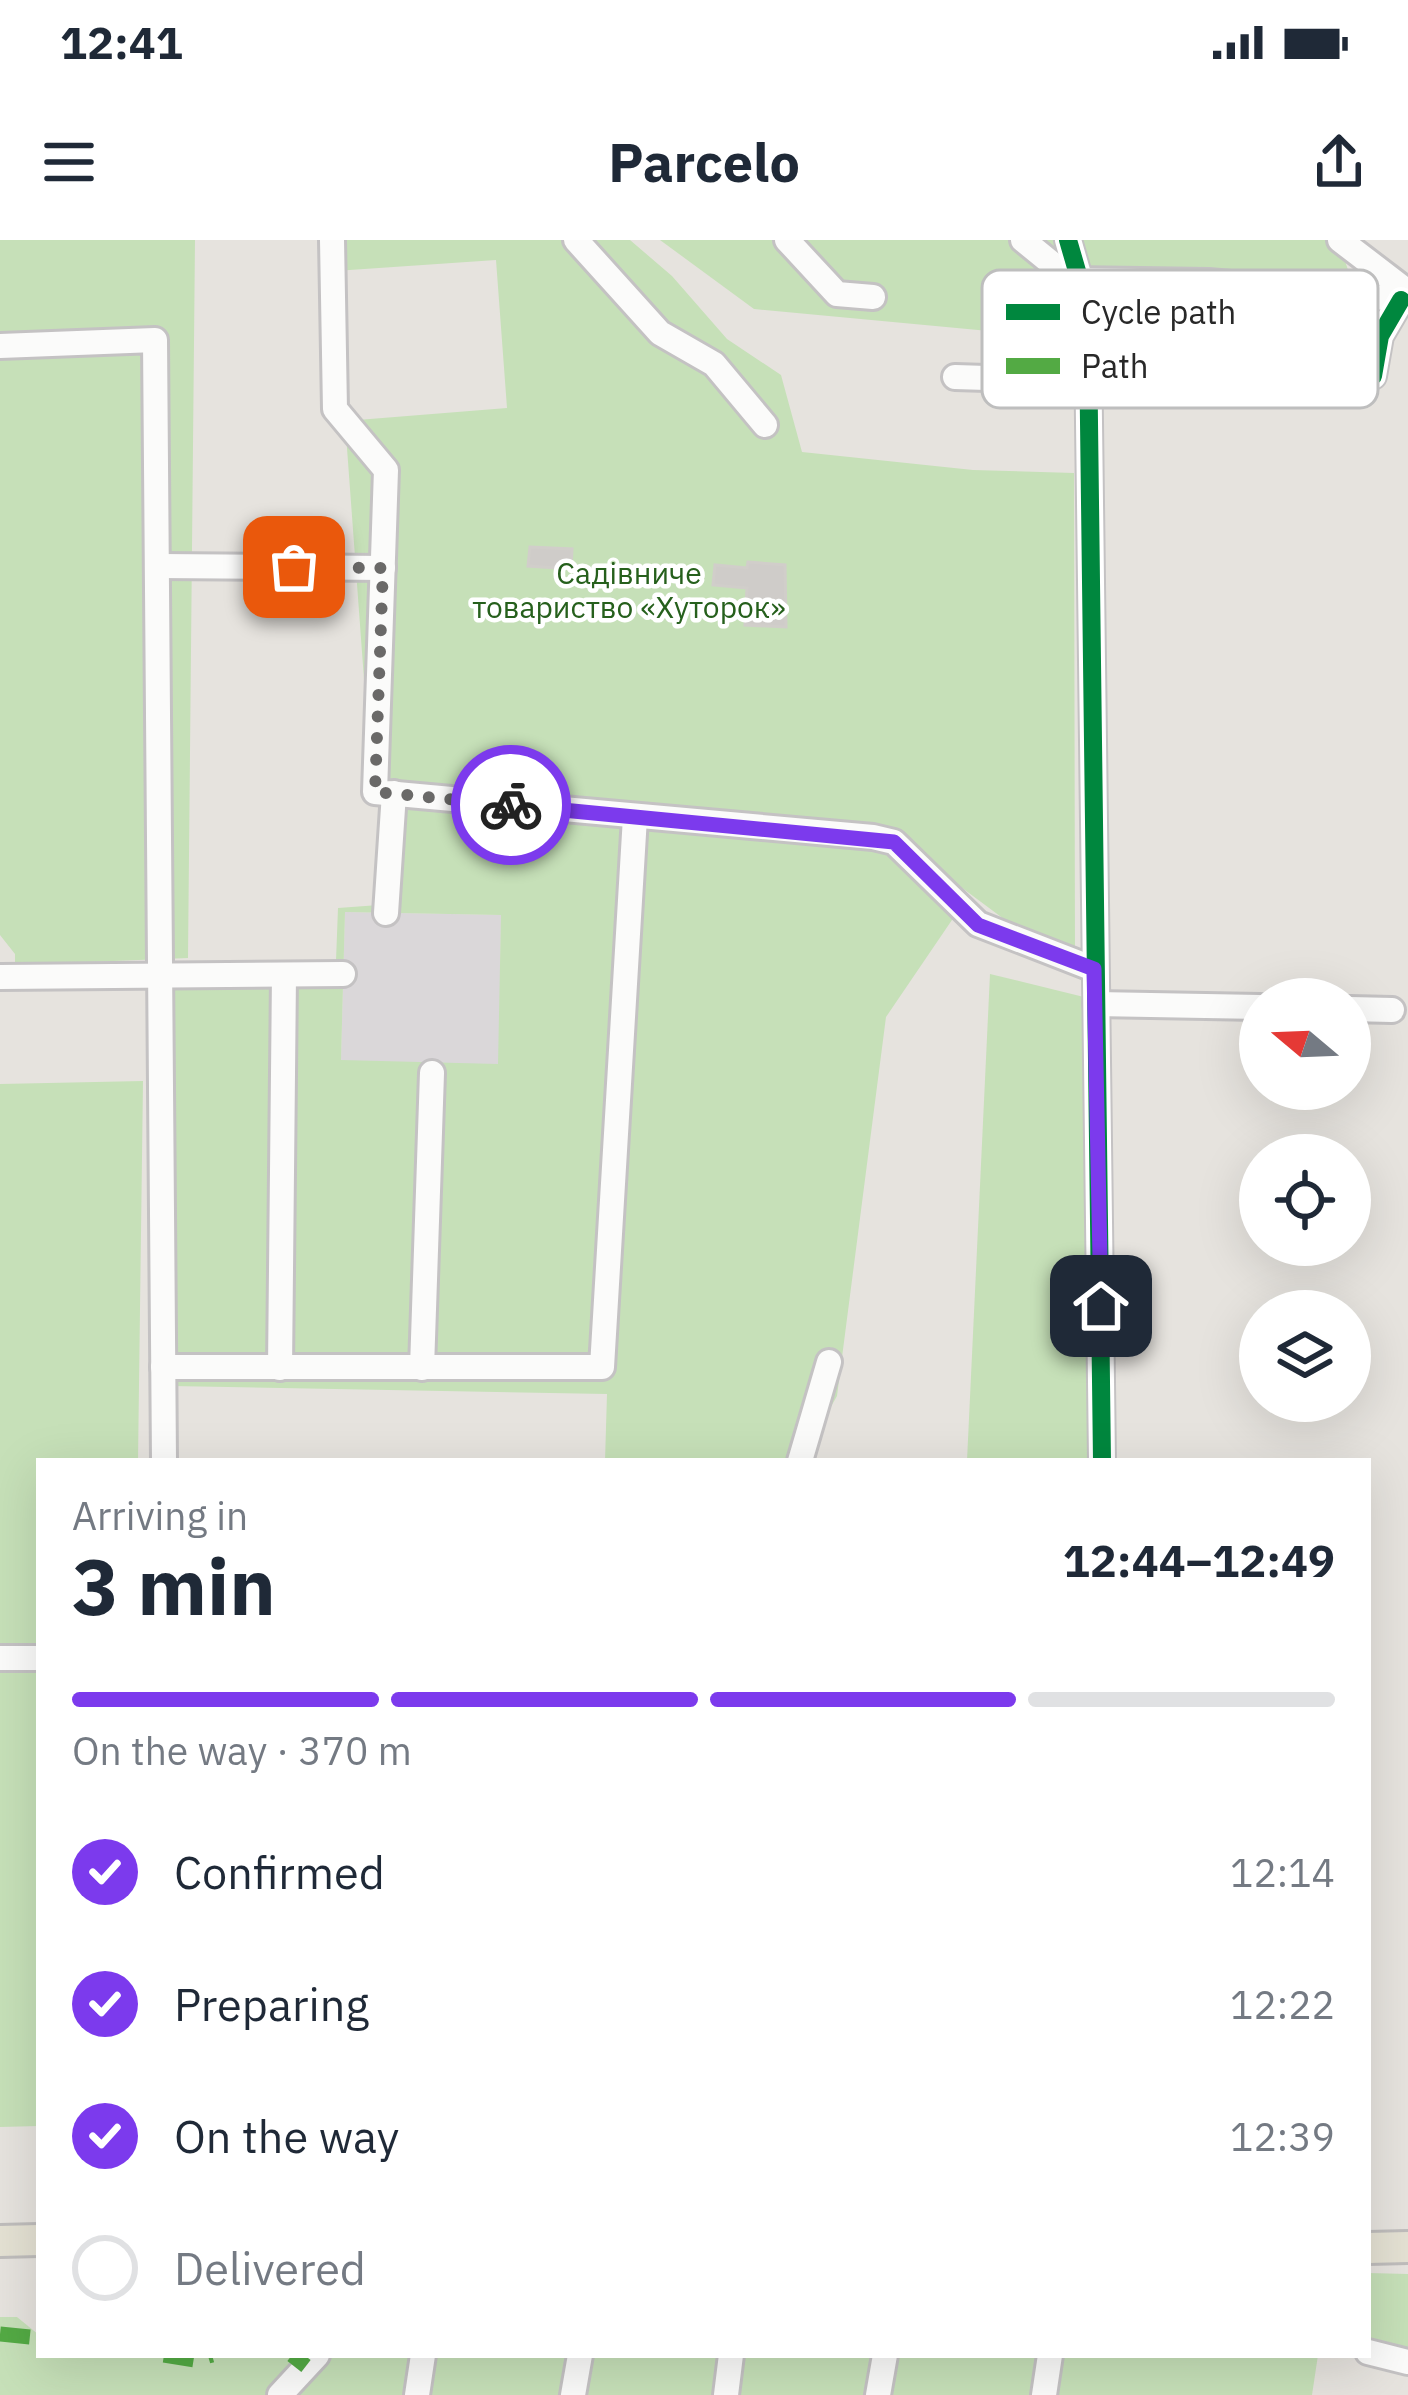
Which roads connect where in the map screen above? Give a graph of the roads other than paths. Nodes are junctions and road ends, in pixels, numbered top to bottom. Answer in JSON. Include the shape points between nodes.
{"nodes":[{"id":1,"x":332,"y":240,"type":"edge"},
{"id":2,"x":576,"y":240,"type":"edge"},
{"id":3,"x":787,"y":240,"type":"edge"},
{"id":4,"x":1023,"y":240,"type":"edge"},
{"id":5,"x":1069,"y":240,"type":"edge"},
{"id":6,"x":1340,"y":240,"type":"edge"},
{"id":7,"x":1063,"y":270,"type":"edge"},
{"id":8,"x":1074,"y":270,"type":"edge"},
{"id":9,"x":1375,"y":270,"type":"edge"},
{"id":10,"x":1378,"y":273,"type":"edge"},
{"id":11,"x":873,"y":297,"type":"dead end"},
{"id":12,"x":1406,"y":297,"type":"edge"},
{"id":13,"x":0,"y":346,"type":"edge"},
{"id":14,"x":1378,"y":347,"type":"edge"},
{"id":15,"x":956,"y":377,"type":"dead end"},
{"id":16,"x":982,"y":378,"type":"edge"},
{"id":17,"x":1087,"y":408,"type":"edge"},
{"id":18,"x":765,"y":425,"type":"dead end"},
{"id":19,"x":160,"y":566,"type":"junction"},
{"id":20,"x":383,"y":568,"type":"junction"},
{"id":21,"x":394,"y":794,"type":"junction"},
{"id":22,"x":635,"y":817,"type":"junction"},
{"id":23,"x":386,"y":913,"type":"dead end"},
{"id":24,"x":1094,"y":969,"type":"junction"},
{"id":25,"x":344,"y":974,"type":"dead end"},
{"id":26,"x":284,"y":975,"type":"junction"},
{"id":27,"x":0,"y":977,"type":"edge"},
{"id":28,"x":163,"y":978,"type":"junction"},
{"id":29,"x":1096,"y":1004,"type":"junction"},
{"id":30,"x":1239,"y":1007,"type":"edge"},
{"id":31,"x":1371,"y":1010,"type":"edge"},
{"id":32,"x":1392,"y":1010,"type":"dead end"},
{"id":33,"x":432,"y":1073,"type":"dead end"},
{"id":34,"x":829,"y":1362,"type":"dead end"},
{"id":35,"x":163,"y":1367,"type":"junction"},
{"id":36,"x":280,"y":1368,"type":"junction"},
{"id":37,"x":422,"y":1368,"type":"junction"},
{"id":38,"x":164,"y":1458,"type":"edge"},
{"id":39,"x":801,"y":1458,"type":"edge"},
{"id":40,"x":1102,"y":1458,"type":"edge"},
{"id":41,"x":0,"y":1658,"type":"edge"},
{"id":42,"x":36,"y":1658,"type":"edge"},
{"id":43,"x":0,"y":2240,"type":"edge"},
{"id":44,"x":36,"y":2240,"type":"edge"},
{"id":45,"x":1408,"y":2247,"type":"edge"},
{"id":46,"x":1371,"y":2248,"type":"edge"},
{"id":47,"x":1371,"y":2353,"type":"edge"},
{"id":48,"x":314,"y":2358,"type":"edge"},
{"id":49,"x":423,"y":2358,"type":"edge"},
{"id":50,"x":579,"y":2358,"type":"edge"},
{"id":51,"x":731,"y":2358,"type":"edge"},
{"id":52,"x":884,"y":2358,"type":"edge"},
{"id":53,"x":1050,"y":2358,"type":"edge"},
{"id":54,"x":1408,"y":2362,"type":"edge"},
{"id":55,"x":280,"y":2395,"type":"edge"},
{"id":56,"x":417,"y":2395,"type":"edge"},
{"id":57,"x":573,"y":2395,"type":"edge"},
{"id":58,"x":726,"y":2395,"type":"edge"},
{"id":59,"x":878,"y":2395,"type":"edge"},
{"id":60,"x":1044,"y":2395,"type":"edge"}],
"edges":[{"from":1,"to":20,"type":"street","via":[[335,409],[386,470]]},
{"from":2,"to":18,"type":"street","via":[[659,333],[714,364]]},
{"from":3,"to":11,"type":"street","via":[[837,294]]},
{"from":4,"to":7,"type":"street"},
{"from":5,"to":8,"type":"street"},
{"from":6,"to":9,"type":"street"},
{"from":10,"to":12,"type":"street"},
{"from":12,"to":14,"type":"street"},
{"from":13,"to":19,"type":"street","via":[[155,340]]},
{"from":15,"to":16,"type":"street"},
{"from":17,"to":24,"type":"street"},
{"from":19,"to":20,"type":"street"},
{"from":19,"to":28,"type":"street"},
{"from":20,"to":21,"type":"street","via":[[375,792]]},
{"from":21,"to":22,"type":"street"},
{"from":21,"to":23,"type":"street"},
{"from":22,"to":24,"type":"street","via":[[894,842],[978,925]]},
{"from":22,"to":37,"type":"street","via":[[602,1367]]},
{"from":24,"to":29,"type":"street"},
{"from":25,"to":26,"type":"street"},
{"from":26,"to":28,"type":"street"},
{"from":26,"to":36,"type":"street"},
{"from":27,"to":28,"type":"street"},
{"from":28,"to":35,"type":"street"},
{"from":29,"to":30,"type":"street"},
{"from":29,"to":40,"type":"street"},
{"from":31,"to":32,"type":"street"},
{"from":33,"to":37,"type":"street"},
{"from":34,"to":39,"type":"street"},
{"from":35,"to":36,"type":"street"},
{"from":35,"to":38,"type":"street"},
{"from":36,"to":37,"type":"street"},
{"from":41,"to":42,"type":"street"},
{"from":43,"to":44,"type":"main road"},
{"from":45,"to":46,"type":"main road"},
{"from":47,"to":54,"type":"street"},
{"from":48,"to":55,"type":"street"},
{"from":49,"to":56,"type":"street"},
{"from":50,"to":57,"type":"street"},
{"from":51,"to":58,"type":"street"},
{"from":52,"to":59,"type":"street"},
{"from":53,"to":60,"type":"street"}]}
